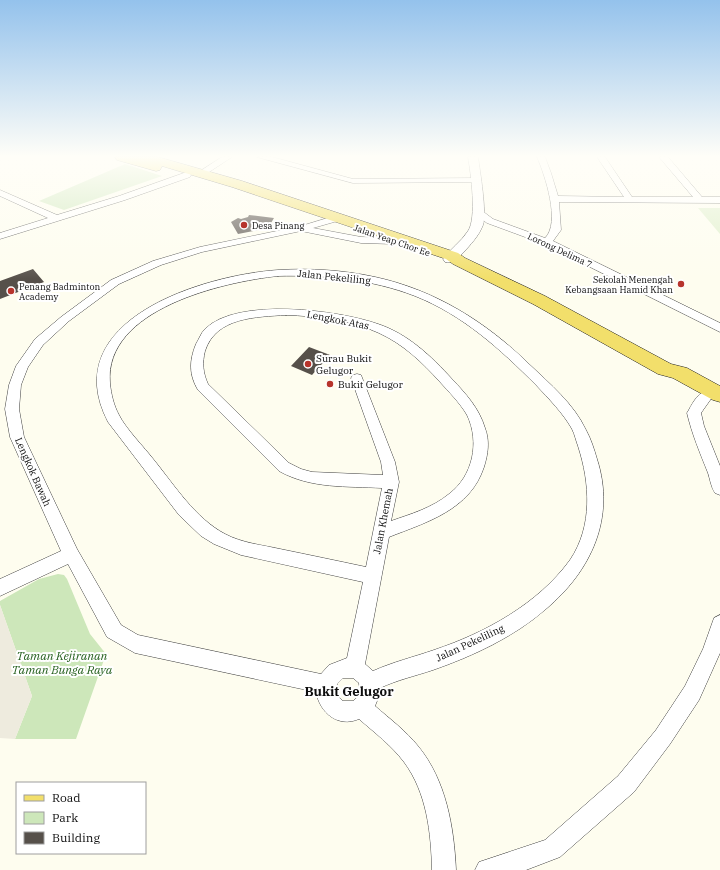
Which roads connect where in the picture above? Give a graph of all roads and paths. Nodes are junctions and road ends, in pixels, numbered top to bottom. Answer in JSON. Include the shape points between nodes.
{"nodes":[{"id":1,"x":10,"y":198,"type":"edge"},
{"id":2,"x":123,"y":198,"type":"edge"},
{"id":3,"x":265,"y":198,"type":"edge"},
{"id":4,"x":477,"y":198,"type":"edge"},
{"id":5,"x":698,"y":198,"type":"edge"},
{"id":6,"x":553,"y":199,"type":"joint"},
{"id":7,"x":630,"y":200,"type":"joint"},
{"id":8,"x":700,"y":200,"type":"junction"},
{"id":9,"x":720,"y":200,"type":"edge"},
{"id":10,"x":56,"y":218,"type":"junction"},
{"id":11,"x":478,"y":218,"type":"junction"},
{"id":12,"x":335,"y":219,"type":"junction"},
{"id":13,"x":304,"y":228,"type":"junction"},
{"id":14,"x":0,"y":236,"type":"edge"},
{"id":15,"x":394,"y":241,"type":"junction"},
{"id":16,"x":547,"y":242,"type":"junction"},
{"id":17,"x":454,"y":259,"type":"junction"},
{"id":18,"x":720,"y":328,"type":"edge"},
{"id":19,"x":357,"y":378,"type":"dead end"},
{"id":20,"x":715,"y":398,"type":"edge"},
{"id":21,"x":391,"y":482,"type":"junction"},
{"id":22,"x":720,"y":489,"type":"edge"},
{"id":23,"x":382,"y":532,"type":"junction"},
{"id":24,"x":71,"y":554,"type":"junction"},
{"id":25,"x":372,"y":576,"type":"junction"},
{"id":26,"x":0,"y":588,"type":"edge"},
{"id":27,"x":720,"y":624,"type":"edge"},
{"id":28,"x":355,"y":668,"type":"junction"},
{"id":29,"x":368,"y":684,"type":"junction"},
{"id":30,"x":327,"y":685,"type":"junction"},
{"id":31,"x":361,"y":708,"type":"junction"},
{"id":32,"x":444,"y":870,"type":"edge"},
{"id":33,"x":486,"y":870,"type":"edge"}],
"edges":[{"from":1,"to":10,"type":"street"},
{"from":2,"to":10,"type":"street"},
{"from":3,"to":12,"type":"main road","name":"Jalan Yeap Chor Ee"},
{"from":4,"to":11,"type":"street"},
{"from":5,"to":8,"type":"street"},
{"from":6,"to":7,"type":"street"},
{"from":6,"to":16,"type":"street","via":[[556,230]]},
{"from":7,"to":8,"type":"street"},
{"from":8,"to":9,"type":"street"},
{"from":10,"to":14,"type":"street"},
{"from":11,"to":16,"type":"street","name":"Lorong Delima 7"},
{"from":11,"to":17,"type":"street","via":[[475,230]]},
{"from":12,"to":13,"type":"street","name":"Lengkok Bawah"},
{"from":12,"to":15,"type":"main road","name":"Jalan Yeap Chor Ee"},
{"from":12,"to":17,"type":"main road","name":"Jalan Yeap Chor Ee"},
{"from":13,"to":15,"type":"street","via":[[360,240]]},
{"from":13,"to":24,"type":"street","name":"Lengkok Bawah","via":[[200,250],[158,263],[115,282],[39,342],[22,366],[15,385],[12,409],[16,437]]},
{"from":15,"to":17,"type":"main road","name":"Jalan Yeap Chor Ee"},
{"from":16,"to":18,"type":"street","name":"Lorong Delima 7"},
{"from":17,"to":20,"type":"main road","name":"Jalan Yeap Chor Ee","via":[[539,300]]},
{"from":19,"to":21,"type":"street","name":"Jalan Khemah","via":[[388,462]]},
{"from":20,"to":22,"type":"street","via":[[698,405],[694,413]]},
{"from":21,"to":23,"type":"street","name":"Jalan Khemah"},
{"from":21,"to":23,"type":"street","name":"Lengkok Atas","via":[[312,478],[284,467],[203,387],[196,374],[197,360],[210,330],[222,322],[243,316],[285,312],[308,313],[381,329],[415,349],[465,402],[481,434],[477,470],[454,500],[441,508]]},
{"from":23,"to":25,"type":"street","name":"Jalan Khemah"},
{"from":24,"to":26,"type":"street"},
{"from":24,"to":30,"type":"street","name":"Lengkok Bawah","via":[[114,631],[135,644]]},
{"from":25,"to":28,"type":"street","name":"Jalan Khemah"},
{"from":25,"to":29,"type":"street","name":"Jalan Pekeliling","via":[[241,548],[207,531],[185,510],[113,418],[107,403],[102,377],[108,353],[124,332],[139,318],[157,308],[197,289],[220,282],[260,275],[294,273],[372,280],[428,298],[470,321],[509,351],[556,398],[579,428],[591,460],[597,488],[594,522],[584,552],[568,577],[547,597],[491,635],[436,659],[380,677]]},
{"from":27,"to":33,"type":"street","via":[[711,652],[692,693],[663,737],[626,784],[552,849]]},
{"from":28,"to":29,"type":"street","via":[[366,677]]},
{"from":28,"to":30,"type":"street","via":[[341,668],[330,678]]},
{"from":29,"to":31,"type":"street","via":[[368,697]]},
{"from":30,"to":31,"type":"street","via":[[328,698],[336,710],[348,713]]},
{"from":31,"to":32,"type":"street","via":[[402,745],[415,760],[428,783],[437,810],[443,844]]}]}
